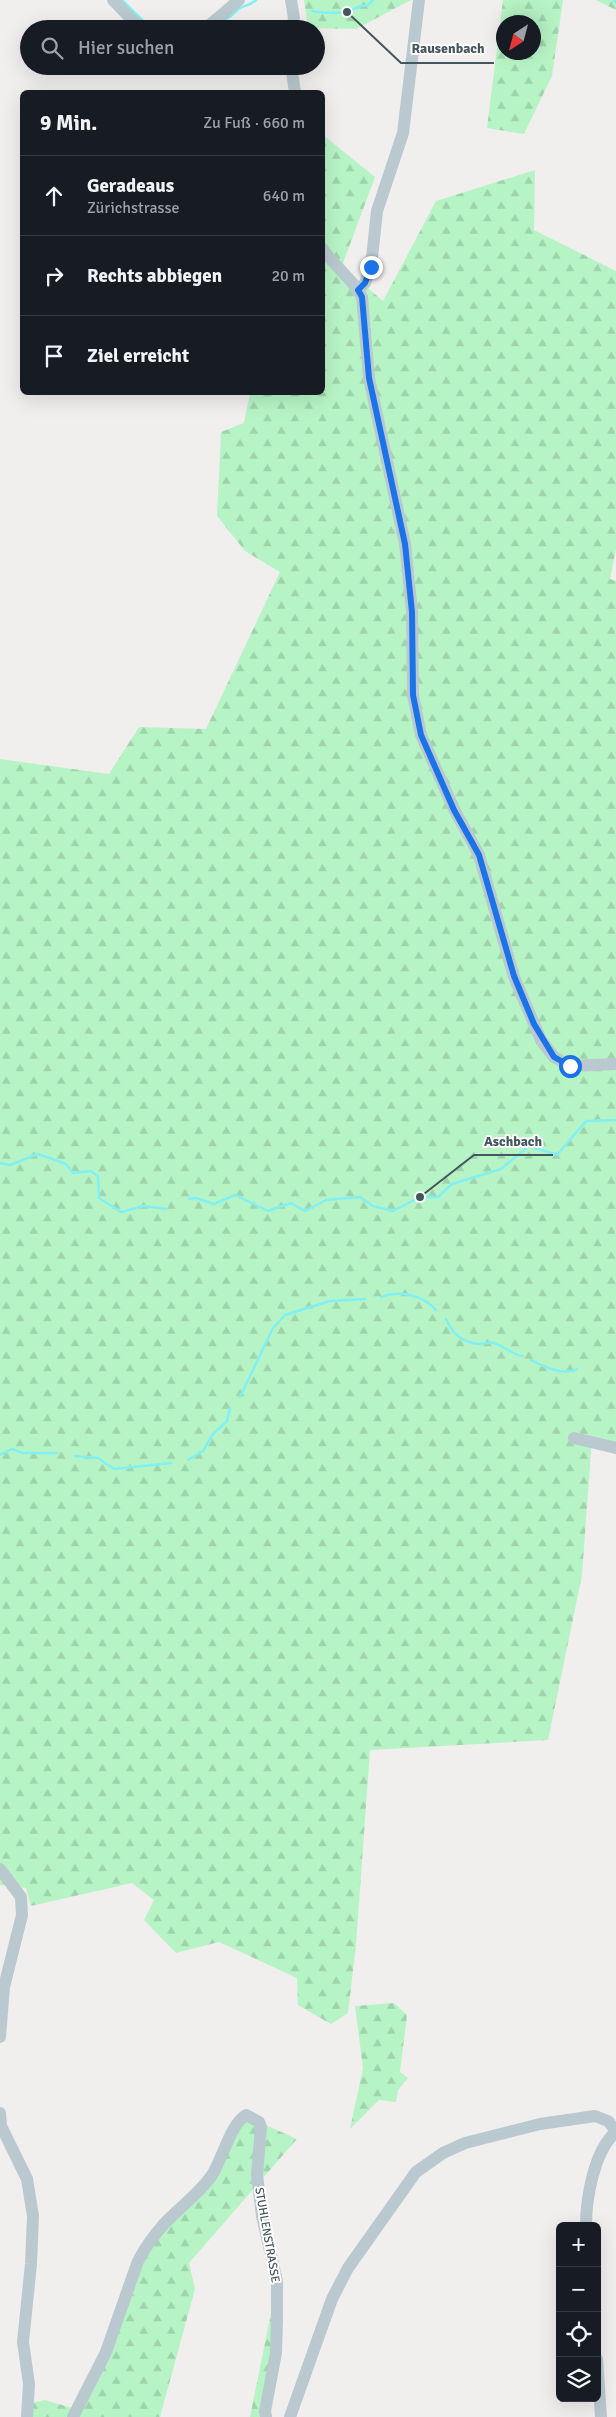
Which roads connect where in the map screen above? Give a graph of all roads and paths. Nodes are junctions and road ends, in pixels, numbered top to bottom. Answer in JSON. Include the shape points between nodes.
{"nodes":[{"id":1,"x":113,"y":0,"type":"edge"},
{"id":2,"x":238,"y":0,"type":"edge"},
{"id":3,"x":291,"y":0,"type":"edge"},
{"id":4,"x":419,"y":0,"type":"edge"},
{"id":5,"x":132,"y":20,"type":"edge"},
{"id":6,"x":215,"y":20,"type":"edge"},
{"id":7,"x":294,"y":20,"type":"edge"},
{"id":8,"x":292,"y":75,"type":"edge"},
{"id":9,"x":295,"y":90,"type":"edge"},
{"id":10,"x":325,"y":252,"type":"edge"},
{"id":11,"x":358,"y":290,"type":"junction"},
{"id":12,"x":616,"y":1064,"type":"edge"},
{"id":13,"x":574,"y":1438,"type":"dead end"},
{"id":14,"x":616,"y":1448,"type":"edge"},
{"id":15,"x":0,"y":1869,"type":"edge"},
{"id":16,"x":0,"y":2037,"type":"edge"},
{"id":17,"x":0,"y":2113,"type":"edge"},
{"id":18,"x":616,"y":2131,"type":"edge"},
{"id":19,"x":586,"y":2222,"type":"edge"},
{"id":20,"x":600,"y":2402,"type":"edge"},
{"id":21,"x":27,"y":2417,"type":"edge"},
{"id":22,"x":73,"y":2417,"type":"edge"},
{"id":23,"x":266,"y":2417,"type":"edge"},
{"id":24,"x":290,"y":2417,"type":"edge"},
{"id":25,"x":601,"y":2417,"type":"edge"}],
"edges":[{"from":1,"to":5,"type":"street"},
{"from":2,"to":6,"type":"street"},
{"from":3,"to":7,"type":"street"},
{"from":4,"to":11,"type":"street","via":[[403,133],[377,211],[371,267],[365,283]]},
{"from":8,"to":9,"type":"street"},
{"from":10,"to":11,"type":"street"},
{"from":11,"to":12,"type":"street","via":[[362,297],[369,378],[405,544],[412,612],[413,695],[421,735],[454,810],[479,855],[514,976],[541,1040],[554,1057],[570,1066]]},
{"from":13,"to":14,"type":"street"},
{"from":15,"to":16,"type":"street","via":[[22,1897],[22,1915],[4,1987]]},
{"from":17,"to":21,"type":"street","via":[[1,2126],[27,2179],[33,2216],[23,2342],[29,2384]]},
{"from":18,"to":19,"type":"street","via":[[606,2143],[594,2173]]},
{"from":18,"to":24,"type":"street","via":[[608,2121],[595,2116],[540,2124],[465,2143],[442,2153],[416,2172],[348,2268],[332,2299]]},
{"from":20,"to":25,"type":"street"},
{"from":22,"to":23,"type":"street","name":"STUHLENSTRASSE","via":[[106,2352],[145,2248],[163,2225],[202,2188],[222,2159],[236,2123],[246,2116],[253,2117],[261,2128],[257,2175],[262,2216],[277,2281],[276,2353]]}]}
